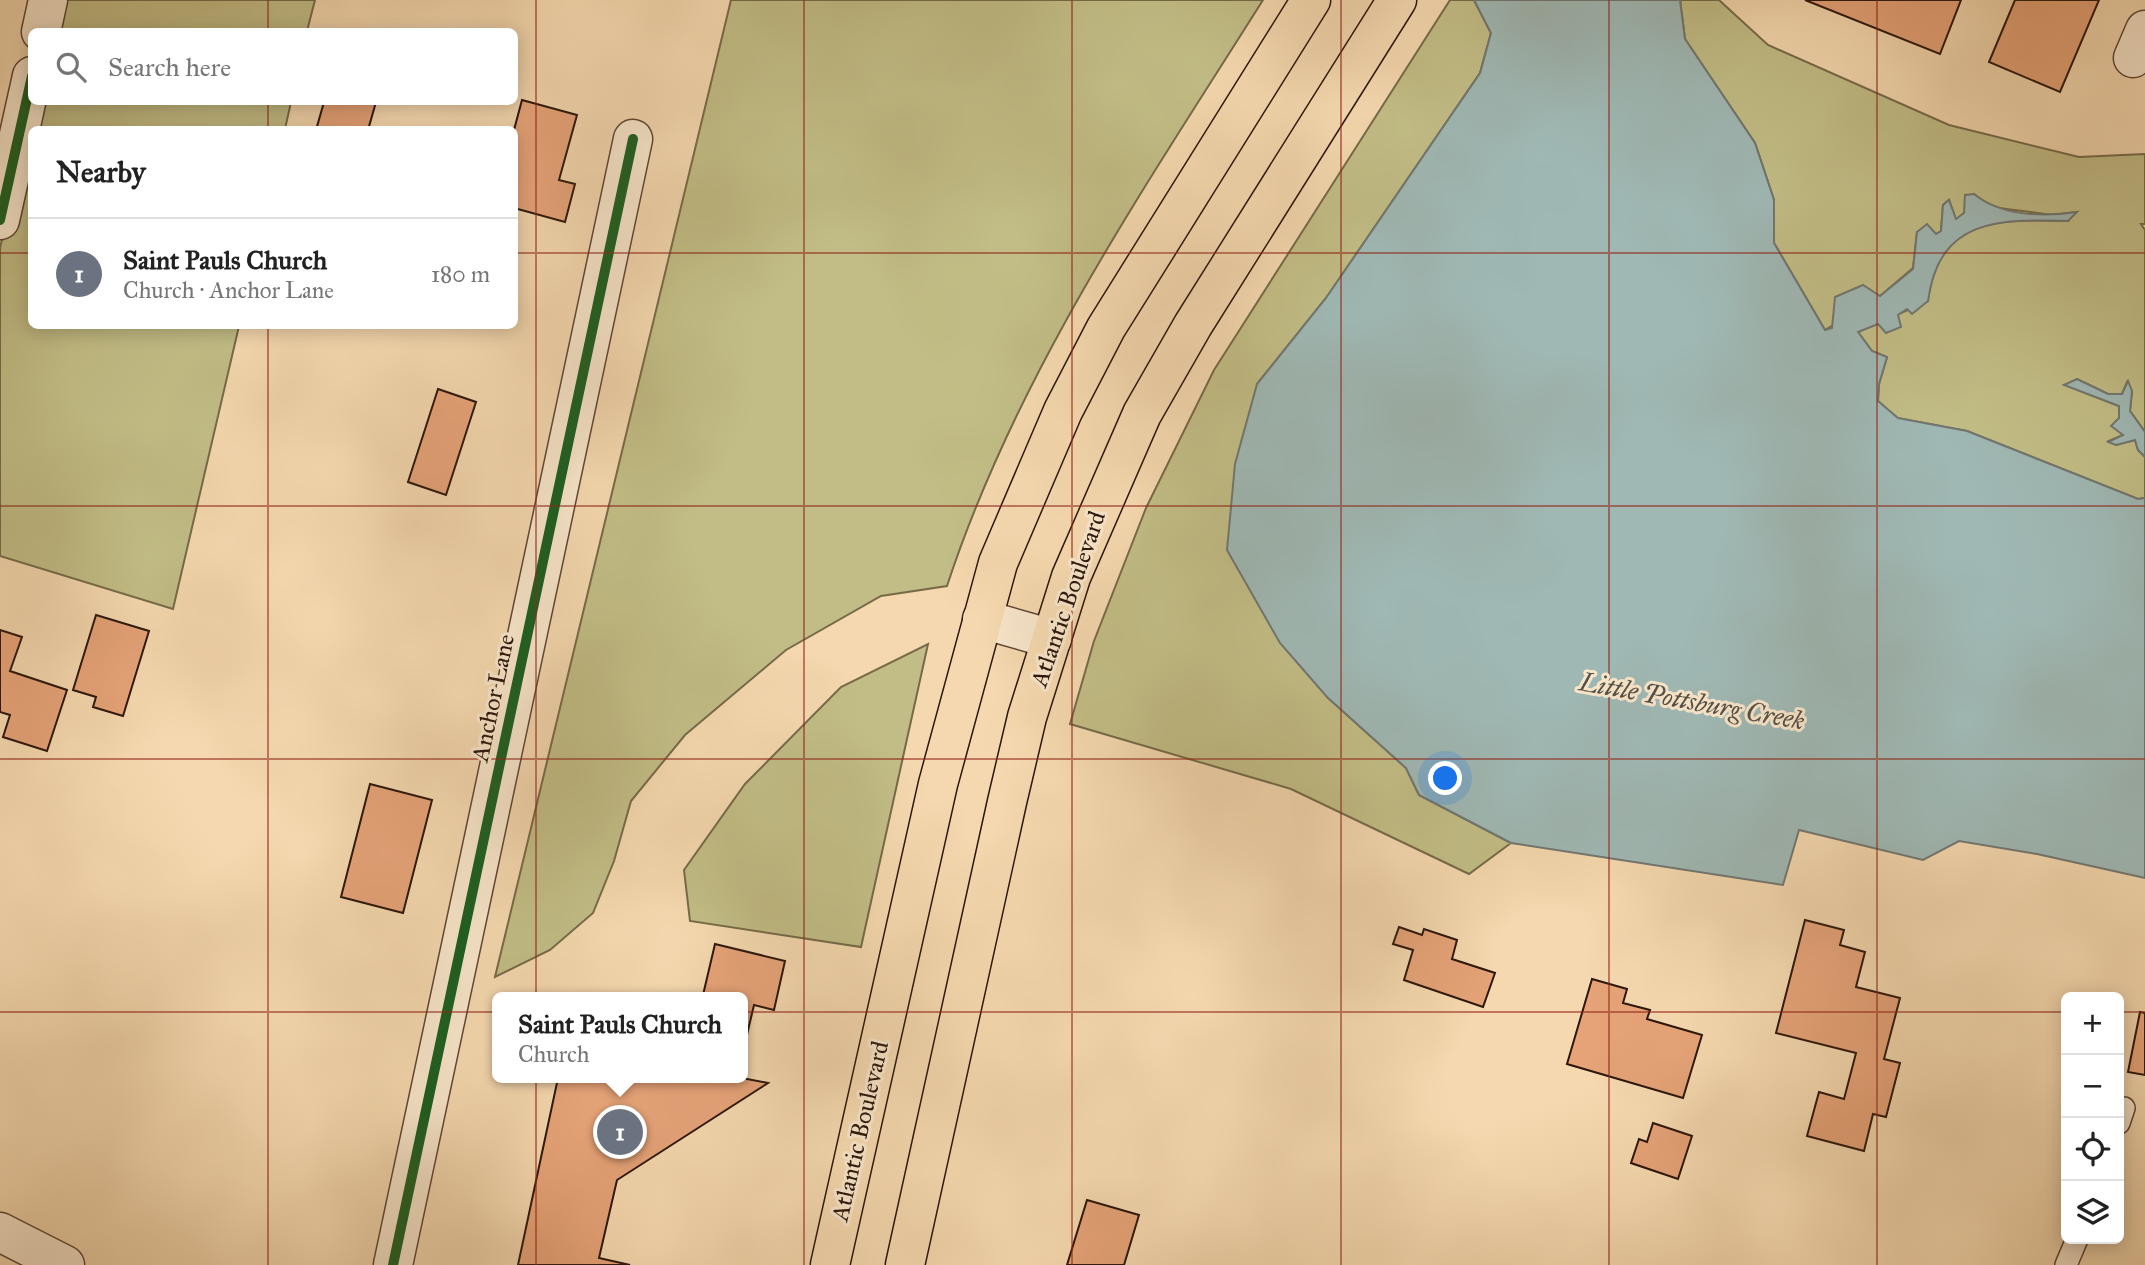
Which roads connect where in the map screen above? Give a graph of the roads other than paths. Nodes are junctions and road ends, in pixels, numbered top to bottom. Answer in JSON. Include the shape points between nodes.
{"nodes":[{"id":1,"x":48,"y":0,"type":"edge"},
{"id":2,"x":1311,"y":0,"type":"edge"},
{"id":3,"x":1397,"y":0,"type":"edge"},
{"id":4,"x":42,"y":28,"type":"edge"},
{"id":5,"x":28,"y":94,"type":"edge"},
{"id":6,"x":634,"y":139,"type":"dead end"},
{"id":7,"x":0,"y":220,"type":"edge"},
{"id":8,"x":982,"y":619,"type":"junction"},
{"id":9,"x":1052,"y":639,"type":"junction"},
{"id":10,"x":0,"y":1232,"type":"edge"},
{"id":11,"x":2075,"y":1244,"type":"edge"},
{"id":12,"x":65,"y":1265,"type":"edge"},
{"id":13,"x":393,"y":1265,"type":"edge"},
{"id":14,"x":830,"y":1265,"type":"edge"},
{"id":15,"x":905,"y":1265,"type":"edge"},
{"id":16,"x":2066,"y":1265,"type":"edge"}],
"edges":[{"from":1,"to":4,"type":"street"},
{"from":2,"to":8,"type":"main road","name":"Atlantic Boulevard","via":[[1106,328],[1021,506]]},
{"from":3,"to":9,"type":"main road","name":"Atlantic Boulevard","via":[[1142,414],[1086,539]]},
{"from":5,"to":7,"type":"street"},
{"from":6,"to":13,"type":"street","name":"Anchor Lane"},
{"from":8,"to":9,"type":"street"},
{"from":8,"to":14,"type":"main road","name":"Atlantic Boulevard","via":[[938,784]]},
{"from":9,"to":15,"type":"main road","name":"Atlantic Boulevard","via":[[1010,790]]},
{"from":10,"to":12,"type":"street"},
{"from":11,"to":16,"type":"lane"}]}
